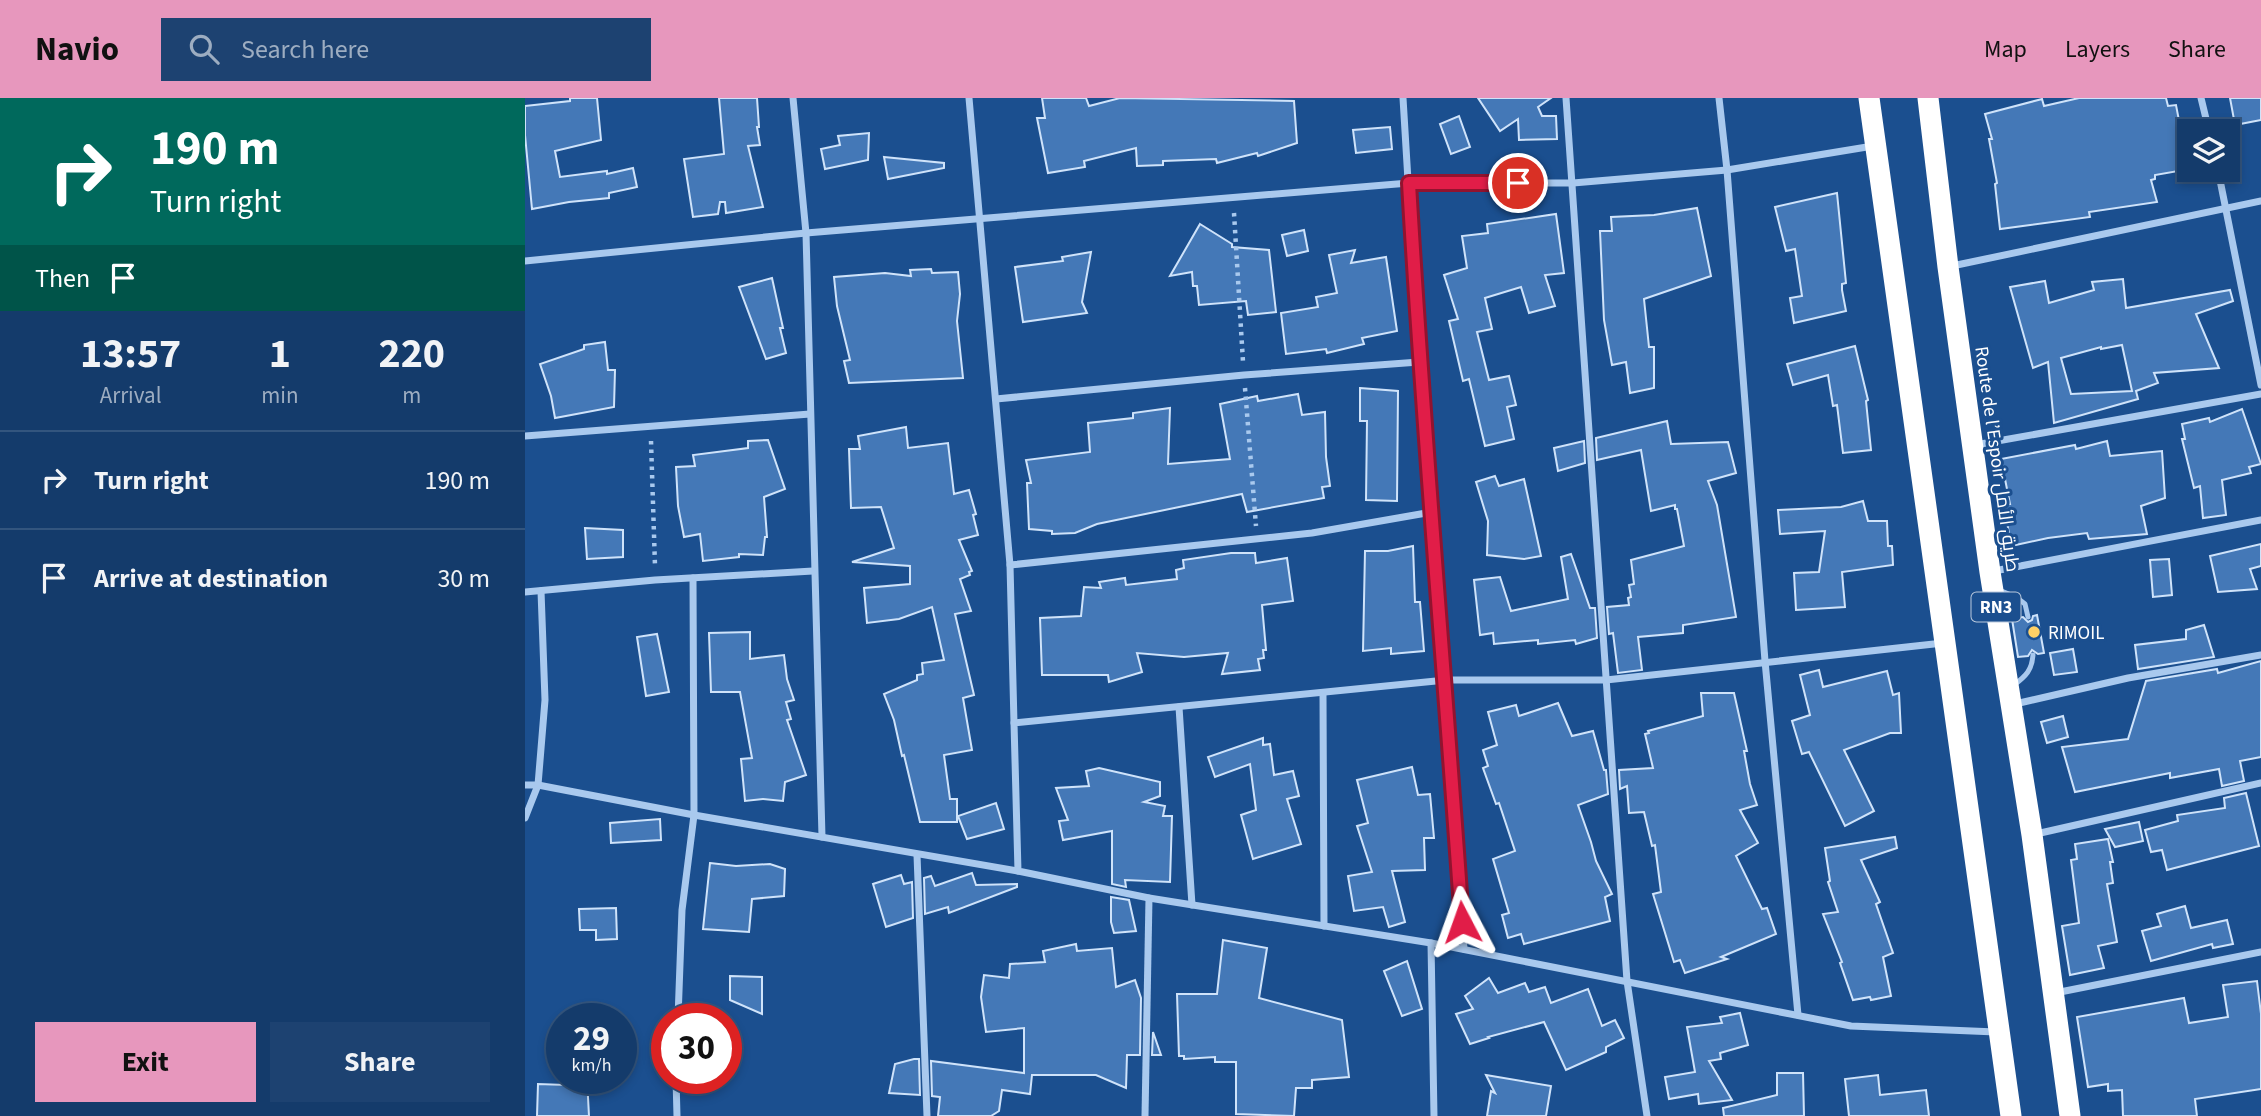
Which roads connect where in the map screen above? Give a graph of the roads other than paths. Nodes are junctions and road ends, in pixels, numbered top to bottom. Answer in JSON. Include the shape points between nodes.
{"nodes":[{"id":1,"x":793,"y":98,"type":"edge"},
{"id":2,"x":969,"y":98,"type":"edge"},
{"id":3,"x":1403,"y":98,"type":"edge"},
{"id":4,"x":1566,"y":98,"type":"edge"},
{"id":5,"x":1719,"y":98,"type":"edge"},
{"id":6,"x":1870,"y":98,"type":"edge"},
{"id":7,"x":1928,"y":98,"type":"edge"},
{"id":8,"x":2201,"y":98,"type":"edge"},
{"id":9,"x":2206,"y":119,"type":"edge"},
{"id":10,"x":1876,"y":145,"type":"junction"},
{"id":11,"x":1727,"y":170,"type":"junction"},
{"id":12,"x":2221,"y":182,"type":"edge"},
{"id":13,"x":1409,"y":183,"type":"junction"},
{"id":14,"x":1573,"y":183,"type":"junction"},
{"id":15,"x":2261,"y":201,"type":"edge"},
{"id":16,"x":2227,"y":209,"type":"junction"},
{"id":17,"x":981,"y":218,"type":"junction"},
{"id":18,"x":806,"y":233,"type":"junction"},
{"id":19,"x":525,"y":261,"type":"edge"},
{"id":20,"x":1948,"y":267,"type":"junction"},
{"id":21,"x":1419,"y":362,"type":"junction"},
{"id":22,"x":2261,"y":385,"type":"edge"},
{"id":23,"x":2261,"y":394,"type":"edge"},
{"id":24,"x":996,"y":399,"type":"junction"},
{"id":25,"x":810,"y":414,"type":"junction"},
{"id":26,"x":525,"y":436,"type":"edge"},
{"id":27,"x":1974,"y":445,"type":"junction"},
{"id":28,"x":1432,"y":512,"type":"junction"},
{"id":29,"x":2261,"y":520,"type":"edge"},
{"id":30,"x":1010,"y":565,"type":"junction"},
{"id":31,"x":813,"y":571,"type":"junction"},
{"id":32,"x":693,"y":578,"type":"junction"},
{"id":33,"x":1991,"y":580,"type":"junction"},
{"id":34,"x":541,"y":591,"type":"junction"},
{"id":35,"x":525,"y":592,"type":"edge"},
{"id":36,"x":2028,"y":617,"type":"dead end"},
{"id":37,"x":1944,"y":643,"type":"junction"},
{"id":38,"x":2261,"y":654,"type":"edge"},
{"id":39,"x":2033,"y":655,"type":"dead end"},
{"id":40,"x":1765,"y":661,"type":"junction"},
{"id":41,"x":1446,"y":680,"type":"junction"},
{"id":42,"x":1607,"y":680,"type":"junction"},
{"id":43,"x":1323,"y":694,"type":"junction"},
{"id":44,"x":2010,"y":697,"type":"junction"},
{"id":45,"x":1179,"y":707,"type":"junction"},
{"id":46,"x":1014,"y":723,"type":"junction"},
{"id":47,"x":2261,"y":783,"type":"edge"},
{"id":48,"x":525,"y":785,"type":"edge"},
{"id":49,"x":538,"y":785,"type":"junction"},
{"id":50,"x":694,"y":815,"type":"junction"},
{"id":51,"x":525,"y":818,"type":"edge"},
{"id":52,"x":2032,"y":835,"type":"junction"},
{"id":53,"x":822,"y":837,"type":"junction"},
{"id":54,"x":918,"y":855,"type":"junction"},
{"id":55,"x":1018,"y":871,"type":"junction"},
{"id":56,"x":1149,"y":898,"type":"junction"},
{"id":57,"x":1192,"y":905,"type":"junction"},
{"id":58,"x":1324,"y":926,"type":"junction"},
{"id":59,"x":1431,"y":943,"type":"junction"},
{"id":60,"x":1464,"y":949,"type":"junction"},
{"id":61,"x":2261,"y":952,"type":"edge"},
{"id":62,"x":1627,"y":981,"type":"junction"},
{"id":63,"x":2054,"y":993,"type":"junction"},
{"id":64,"x":679,"y":1003,"type":"edge"},
{"id":65,"x":1798,"y":1014,"type":"junction"},
{"id":66,"x":1998,"y":1032,"type":"junction"},
{"id":67,"x":676,"y":1094,"type":"edge"},
{"id":68,"x":677,"y":1116,"type":"edge"},
{"id":69,"x":927,"y":1116,"type":"edge"},
{"id":70,"x":1145,"y":1116,"type":"edge"},
{"id":71,"x":1434,"y":1116,"type":"edge"},
{"id":72,"x":1647,"y":1116,"type":"edge"},
{"id":73,"x":2011,"y":1116,"type":"edge"},
{"id":74,"x":2070,"y":1116,"type":"edge"}],
"edges":[{"from":1,"to":18,"type":"street"},
{"from":2,"to":17,"type":"street"},
{"from":3,"to":13,"type":"street"},
{"from":4,"to":14,"type":"street"},
{"from":5,"to":11,"type":"street"},
{"from":6,"to":10,"type":"highway"},
{"from":7,"to":20,"type":"highway","name":"Route de l’Espoir طريق الأمل","number":"RN3"},
{"from":8,"to":9,"type":"street"},
{"from":10,"to":11,"type":"street"},
{"from":10,"to":37,"type":"highway"},
{"from":11,"to":14,"type":"street"},
{"from":11,"to":40,"type":"street"},
{"from":12,"to":16,"type":"street"},
{"from":13,"to":14,"type":"street"},
{"from":13,"to":17,"type":"street"},
{"from":13,"to":21,"type":"street"},
{"from":14,"to":42,"type":"street"},
{"from":15,"to":16,"type":"street"},
{"from":16,"to":20,"type":"street"},
{"from":16,"to":22,"type":"street"},
{"from":17,"to":18,"type":"street"},
{"from":17,"to":24,"type":"street"},
{"from":18,"to":19,"type":"street"},
{"from":18,"to":25,"type":"street"},
{"from":20,"to":27,"type":"highway","name":"Route de l’Espoir طريق الأمل","number":"RN3"},
{"from":21,"to":24,"type":"street"},
{"from":21,"to":28,"type":"street"},
{"from":23,"to":27,"type":"street"},
{"from":24,"to":30,"type":"street"},
{"from":25,"to":26,"type":"street"},
{"from":25,"to":31,"type":"street"},
{"from":27,"to":33,"type":"highway","name":"Route de l’Espoir طريق الأمل","number":"RN3"},
{"from":28,"to":30,"type":"street","via":[[1312,533]]},
{"from":28,"to":41,"type":"street"},
{"from":29,"to":33,"type":"street"},
{"from":30,"to":46,"type":"street"},
{"from":31,"to":32,"type":"street"},
{"from":31,"to":53,"type":"street"},
{"from":32,"to":34,"type":"street"},
{"from":32,"to":50,"type":"street"},
{"from":33,"to":36,"type":"lane","via":[[2025,604]]},
{"from":33,"to":44,"type":"highway","name":"Route de l’Espoir طريق الأمل","number":"RN3"},
{"from":34,"to":35,"type":"street"},
{"from":34,"to":49,"type":"street","via":[[545,700]]},
{"from":37,"to":40,"type":"street"},
{"from":37,"to":66,"type":"highway"},
{"from":38,"to":44,"type":"street"},
{"from":39,"to":44,"type":"lane","via":[[2032,667]]},
{"from":40,"to":42,"type":"street"},
{"from":40,"to":65,"type":"street"},
{"from":41,"to":42,"type":"street"},
{"from":41,"to":43,"type":"street"},
{"from":41,"to":60,"type":"street"},
{"from":42,"to":62,"type":"street"},
{"from":43,"to":45,"type":"street"},
{"from":43,"to":58,"type":"street"},
{"from":44,"to":52,"type":"highway","name":"Route de l’Espoir طريق الأمل","number":"RN3"},
{"from":45,"to":46,"type":"street"},
{"from":45,"to":57,"type":"street"},
{"from":46,"to":55,"type":"street"},
{"from":47,"to":52,"type":"street"},
{"from":48,"to":49,"type":"street"},
{"from":49,"to":50,"type":"street"},
{"from":49,"to":51,"type":"street"},
{"from":50,"to":53,"type":"street"},
{"from":50,"to":64,"type":"street"},
{"from":52,"to":63,"type":"highway","name":"Route de l’Espoir طريق الأمل","number":"RN3"},
{"from":53,"to":54,"type":"street"},
{"from":54,"to":55,"type":"street"},
{"from":54,"to":69,"type":"street"},
{"from":55,"to":56,"type":"street"},
{"from":56,"to":57,"type":"street"},
{"from":56,"to":70,"type":"street"},
{"from":57,"to":58,"type":"street"},
{"from":58,"to":59,"type":"street"},
{"from":59,"to":60,"type":"street"},
{"from":59,"to":71,"type":"street"},
{"from":60,"to":62,"type":"street"},
{"from":61,"to":63,"type":"street"},
{"from":62,"to":65,"type":"street"},
{"from":62,"to":72,"type":"street"},
{"from":63,"to":74,"type":"highway","name":"Route de l’Espoir طريق الأمل","number":"RN3"},
{"from":65,"to":66,"type":"street","via":[[1851,1026]]},
{"from":66,"to":73,"type":"highway"},
{"from":67,"to":68,"type":"street"}]}
